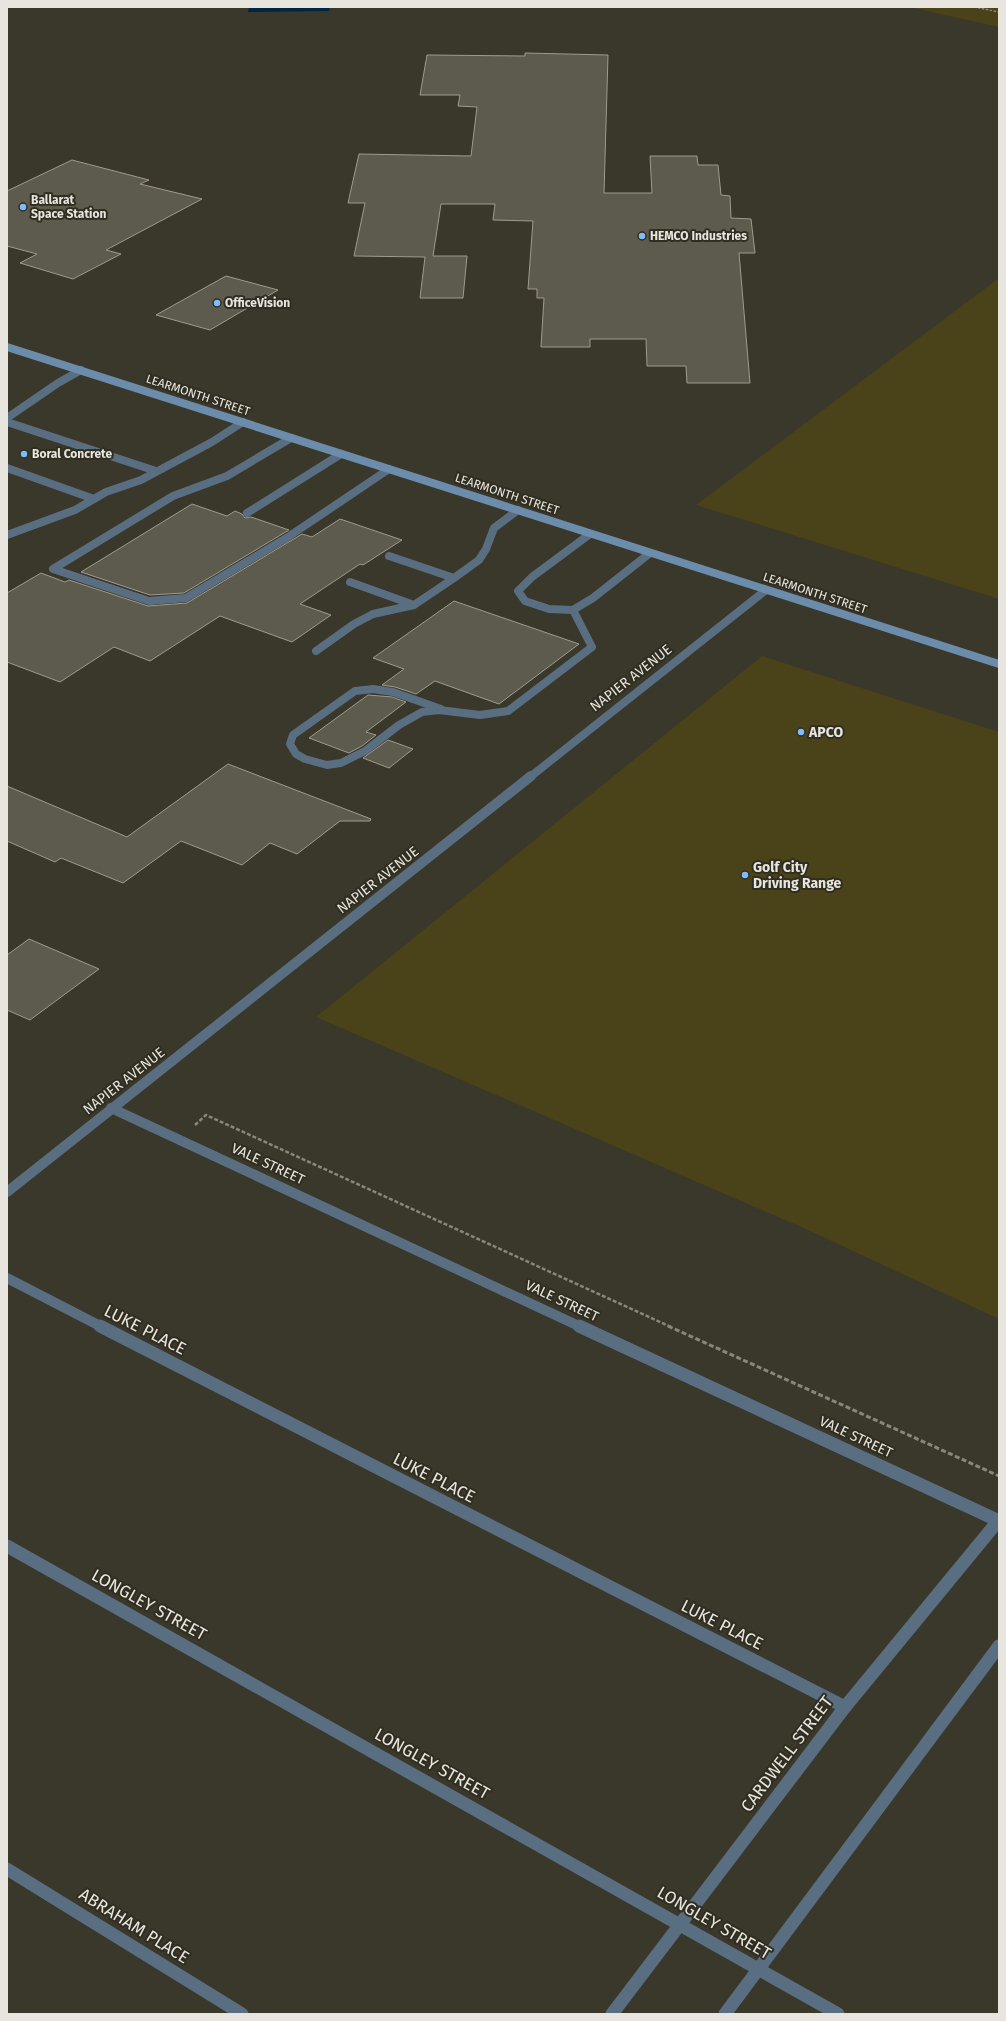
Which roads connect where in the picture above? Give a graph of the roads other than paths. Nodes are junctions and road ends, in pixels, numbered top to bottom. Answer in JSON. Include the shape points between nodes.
{"nodes":[{"id":1,"x":7,"y":347,"type":"edge"},
{"id":2,"x":81,"y":370,"type":"junction"},
{"id":3,"x":7,"y":418,"type":"edge"},
{"id":4,"x":7,"y":422,"type":"edge"},
{"id":5,"x":243,"y":422,"type":"junction"},
{"id":6,"x":291,"y":438,"type":"junction"},
{"id":7,"x":341,"y":454,"type":"junction"},
{"id":8,"x":7,"y":468,"type":"edge"},
{"id":9,"x":389,"y":469,"type":"junction"},
{"id":10,"x":156,"y":471,"type":"junction"},
{"id":11,"x":94,"y":499,"type":"junction"},
{"id":12,"x":518,"y":510,"type":"junction"},
{"id":13,"x":248,"y":513,"type":"dead end"},
{"id":14,"x":590,"y":534,"type":"junction"},
{"id":15,"x":7,"y":535,"type":"edge"},
{"id":16,"x":650,"y":553,"type":"junction"},
{"id":17,"x":389,"y":556,"type":"dead end"},
{"id":18,"x":454,"y":578,"type":"junction"},
{"id":19,"x":350,"y":582,"type":"dead end"},
{"id":20,"x":766,"y":590,"type":"junction"},
{"id":21,"x":414,"y":605,"type":"junction"},
{"id":22,"x":573,"y":610,"type":"junction"},
{"id":23,"x":316,"y":651,"type":"dead end"},
{"id":24,"x":999,"y":664,"type":"edge"},
{"id":25,"x":441,"y":709,"type":"junction"},
{"id":26,"x":111,"y":1108,"type":"junction"},
{"id":27,"x":7,"y":1192,"type":"edge"},
{"id":28,"x":7,"y":1278,"type":"edge"},
{"id":29,"x":999,"y":1521,"type":"edge"},
{"id":30,"x":7,"y":1546,"type":"edge"},
{"id":31,"x":999,"y":1646,"type":"edge"},
{"id":32,"x":844,"y":1707,"type":"junction"},
{"id":33,"x":7,"y":1869,"type":"edge"},
{"id":34,"x":681,"y":1925,"type":"junction"},
{"id":35,"x":759,"y":1969,"type":"junction"},
{"id":36,"x":242,"y":2014,"type":"edge"},
{"id":37,"x":612,"y":2014,"type":"edge"},
{"id":38,"x":725,"y":2014,"type":"edge"},
{"id":39,"x":838,"y":2014,"type":"edge"}],
"edges":[{"from":1,"to":2,"type":"street","name":"LEARMONTH STREET"},
{"from":2,"to":3,"type":"street"},
{"from":2,"to":5,"type":"street","name":"LEARMONTH STREET"},
{"from":4,"to":10,"type":"street"},
{"from":5,"to":6,"type":"street","name":"LEARMONTH STREET"},
{"from":5,"to":10,"type":"street","via":[[187,456]]},
{"from":6,"to":7,"type":"street","name":"LEARMONTH STREET"},
{"from":6,"to":9,"type":"street","via":[[227,476],[173,496],[53,569],[149,600],[186,598],[294,533]]},
{"from":7,"to":9,"type":"street","name":"LEARMONTH STREET"},
{"from":7,"to":13,"type":"street"},
{"from":8,"to":11,"type":"street"},
{"from":9,"to":12,"type":"street","name":"LEARMONTH STREET"},
{"from":10,"to":11,"type":"street","via":[[141,480]]},
{"from":11,"to":15,"type":"street","via":[[75,510]]},
{"from":12,"to":14,"type":"street","name":"LEARMONTH STREET"},
{"from":12,"to":18,"type":"street","via":[[494,528],[479,560]]},
{"from":14,"to":16,"type":"street","name":"LEARMONTH STREET"},
{"from":14,"to":22,"type":"street","via":[[532,577],[518,591],[525,601],[549,609]]},
{"from":16,"to":20,"type":"street","name":"LEARMONTH STREET"},
{"from":16,"to":22,"type":"street","via":[[593,598]]},
{"from":17,"to":18,"type":"street"},
{"from":18,"to":21,"type":"street"},
{"from":19,"to":21,"type":"street"},
{"from":20,"to":24,"type":"street","name":"LEARMONTH STREET"},
{"from":20,"to":26,"type":"street","name":"NAPIER AVENUE"},
{"from":21,"to":23,"type":"street","via":[[373,614]]},
{"from":22,"to":25,"type":"street","via":[[592,647],[508,712],[493,715],[464,714]]},
{"from":25,"to":25,"type":"street","via":[[422,712],[403,722],[344,764],[331,765],[302,759],[290,744],[293,735],[355,691],[372,689],[393,692]]},
{"from":26,"to":27,"type":"street","name":"NAPIER AVENUE"},
{"from":26,"to":29,"type":"street","name":"VALE STREET"},
{"from":28,"to":32,"type":"street","name":"LUKE PLACE"},
{"from":29,"to":32,"type":"street","name":"CARDWELL STREET"},
{"from":30,"to":34,"type":"street","name":"LONGLEY STREET"},
{"from":31,"to":35,"type":"street"},
{"from":32,"to":34,"type":"street","name":"CARDWELL STREET"},
{"from":33,"to":36,"type":"street","name":"ABRAHAM PLACE"},
{"from":34,"to":35,"type":"street","name":"LONGLEY STREET"},
{"from":34,"to":37,"type":"street","name":"CARDWELL STREET"},
{"from":35,"to":38,"type":"street"},
{"from":35,"to":39,"type":"street","name":"LONGLEY STREET"}]}
